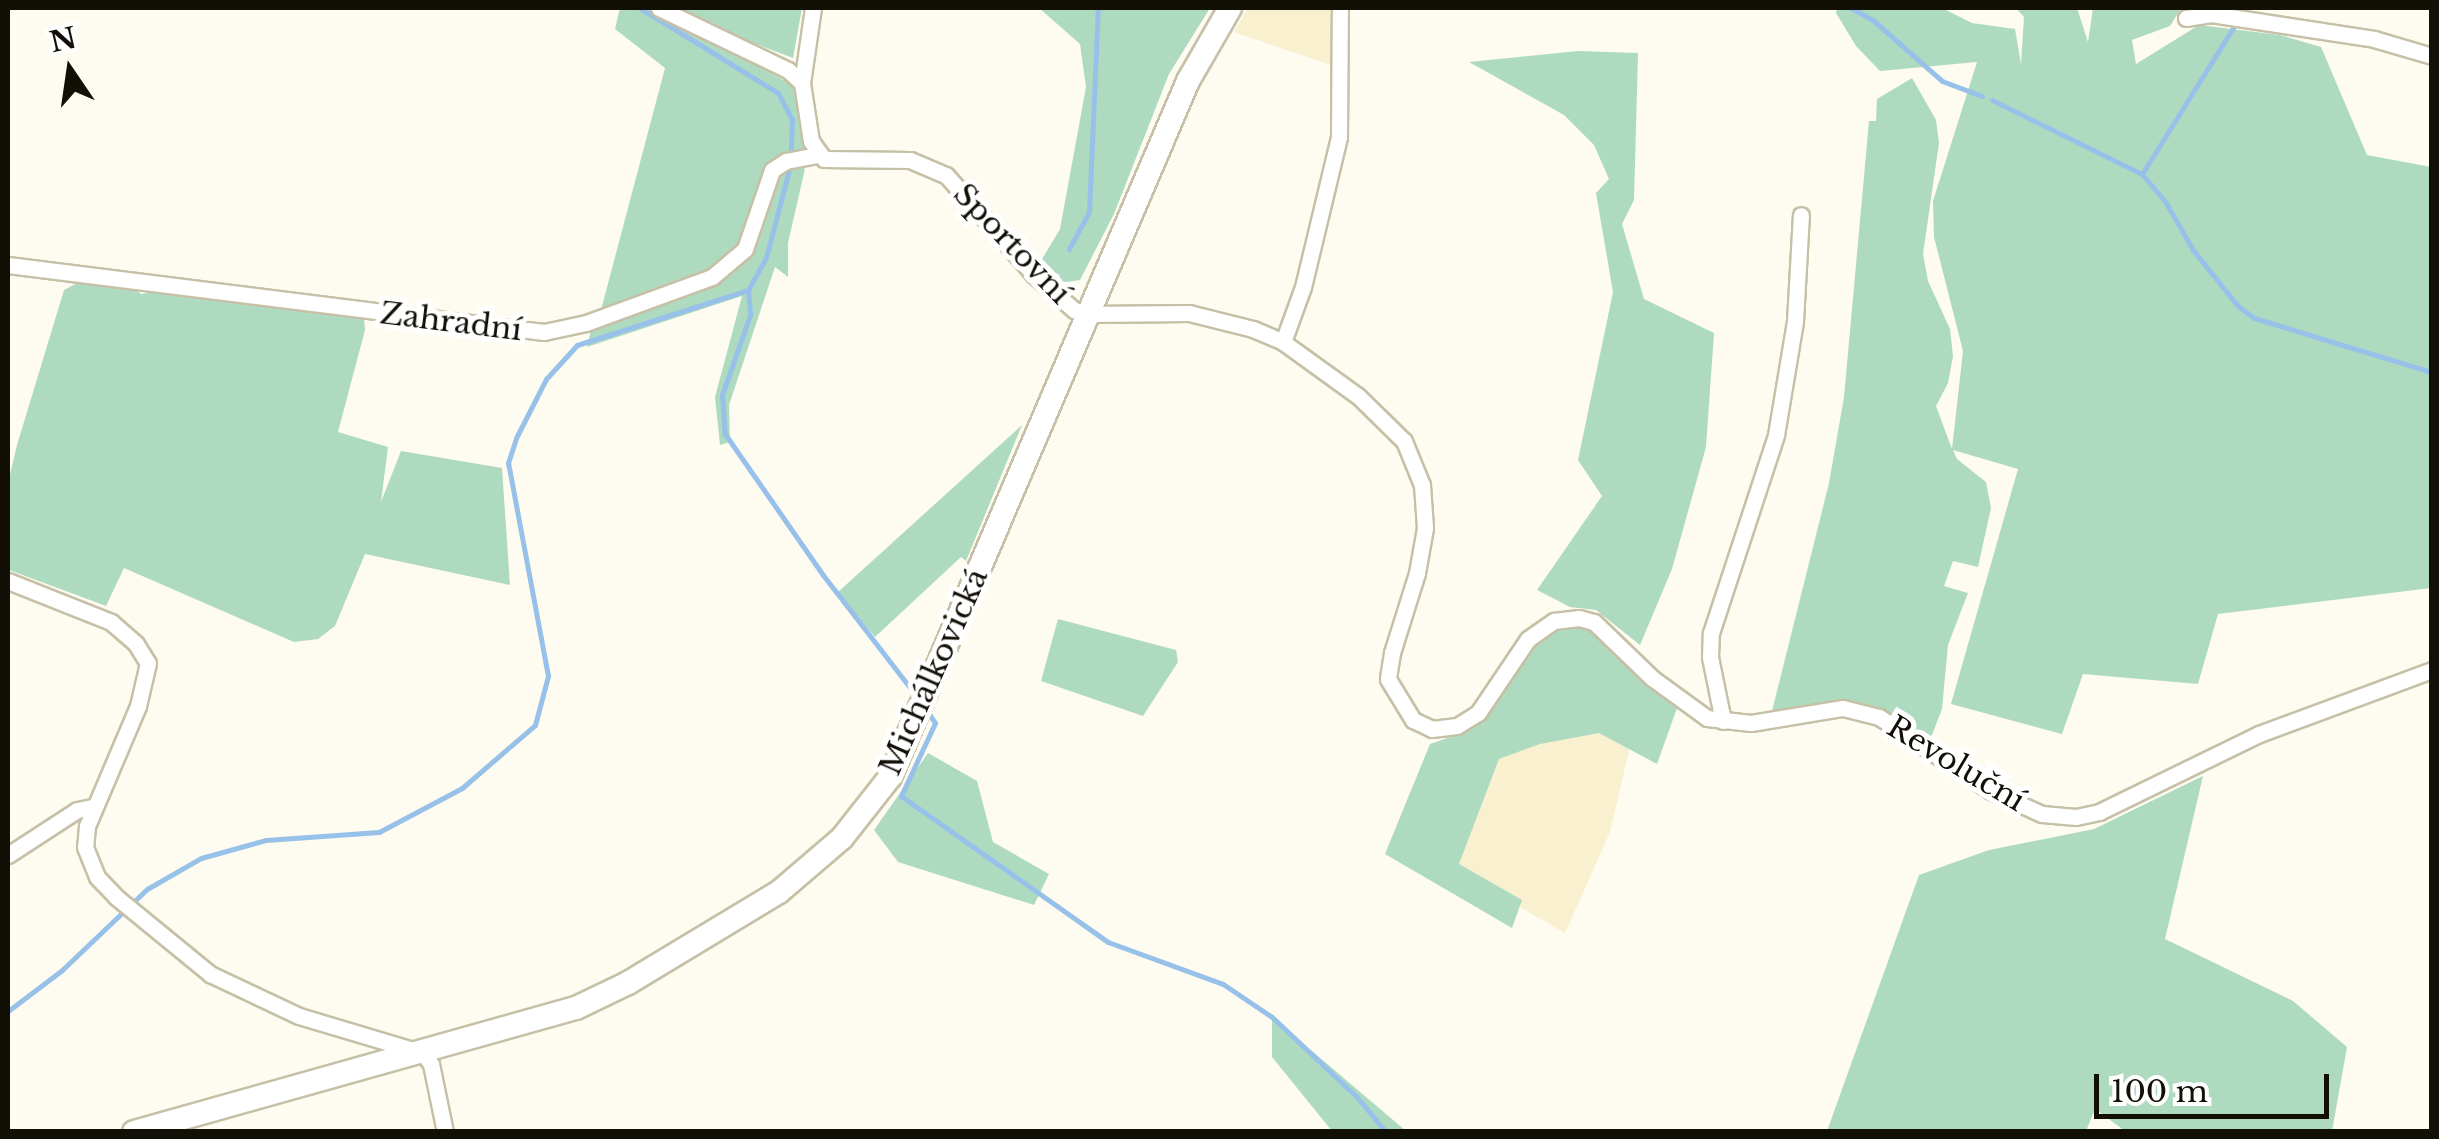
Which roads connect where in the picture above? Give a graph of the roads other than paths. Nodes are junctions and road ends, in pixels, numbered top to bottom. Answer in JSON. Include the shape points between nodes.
{"nodes":[{"id":1,"x":660,"y":8,"type":"edge"},
{"id":2,"x":813,"y":8,"type":"edge"},
{"id":3,"x":1230,"y":8,"type":"edge"},
{"id":4,"x":1340,"y":8,"type":"edge"},
{"id":5,"x":2186,"y":18,"type":"dead end"},
{"id":6,"x":2432,"y":56,"type":"edge"},
{"id":7,"x":802,"y":84,"type":"junction"},
{"id":8,"x":811,"y":157,"type":"junction"},
{"id":9,"x":1802,"y":215,"type":"dead end"},
{"id":10,"x":8,"y":265,"type":"edge"},
{"id":11,"x":1087,"y":314,"type":"junction"},
{"id":12,"x":1283,"y":342,"type":"junction"},
{"id":13,"x":8,"y":581,"type":"edge"},
{"id":14,"x":2432,"y":670,"type":"edge"},
{"id":15,"x":1724,"y":722,"type":"junction"},
{"id":16,"x":94,"y":807,"type":"junction"},
{"id":17,"x":8,"y":855,"type":"edge"},
{"id":18,"x":423,"y":1053,"type":"junction"},
{"id":19,"x":134,"y":1132,"type":"edge"},
{"id":20,"x":445,"y":1132,"type":"edge"}],
"edges":[{"from":1,"to":7,"type":"street","via":[[788,70]]},
{"from":2,"to":7,"type":"street"},
{"from":3,"to":11,"type":"street","name":"Michálkovická","via":[[1188,81]]},
{"from":4,"to":12,"type":"street","via":[[1339,137]]},
{"from":5,"to":6,"type":"street","via":[[2210,14]]},
{"from":7,"to":8,"type":"street"},
{"from":8,"to":10,"type":"street","name":"Zahradní","via":[[786,161],[767,178],[754,232],[731,264],[712,277],[586,324],[544,332]]},
{"from":8,"to":11,"type":"street","name":"Sportovní","via":[[910,160],[946,175],[1034,275]]},
{"from":9,"to":15,"type":"street","via":[[1795,320],[1776,434],[1711,633]]},
{"from":11,"to":12,"type":"street","via":[[1189,312]]},
{"from":11,"to":18,"type":"street","name":"Michálkovická","via":[[890,776],[842,838],[779,892],[628,983],[576,1008]]},
{"from":12,"to":15,"type":"street","via":[[1358,396],[1404,440],[1422,484],[1418,573],[1388,679],[1413,720],[1432,730],[1457,726],[1493,697],[1528,639],[1554,620],[1579,618],[1594,622],[1689,708]]},
{"from":13,"to":16,"type":"street","via":[[111,622],[148,662],[138,706]]},
{"from":14,"to":15,"type":"street","name":"Revoluční","via":[[2259,734],[2076,817],[2042,814],[1990,791],[1879,717],[1843,708]]},
{"from":16,"to":17,"type":"street","via":[[77,810]]},
{"from":16,"to":18,"type":"street","via":[[86,847],[90,865],[116,898],[210,974],[299,1016]]},
{"from":18,"to":19,"type":"street","name":"Michálkovická"},
{"from":18,"to":20,"type":"street","via":[[432,1064]]}]}
